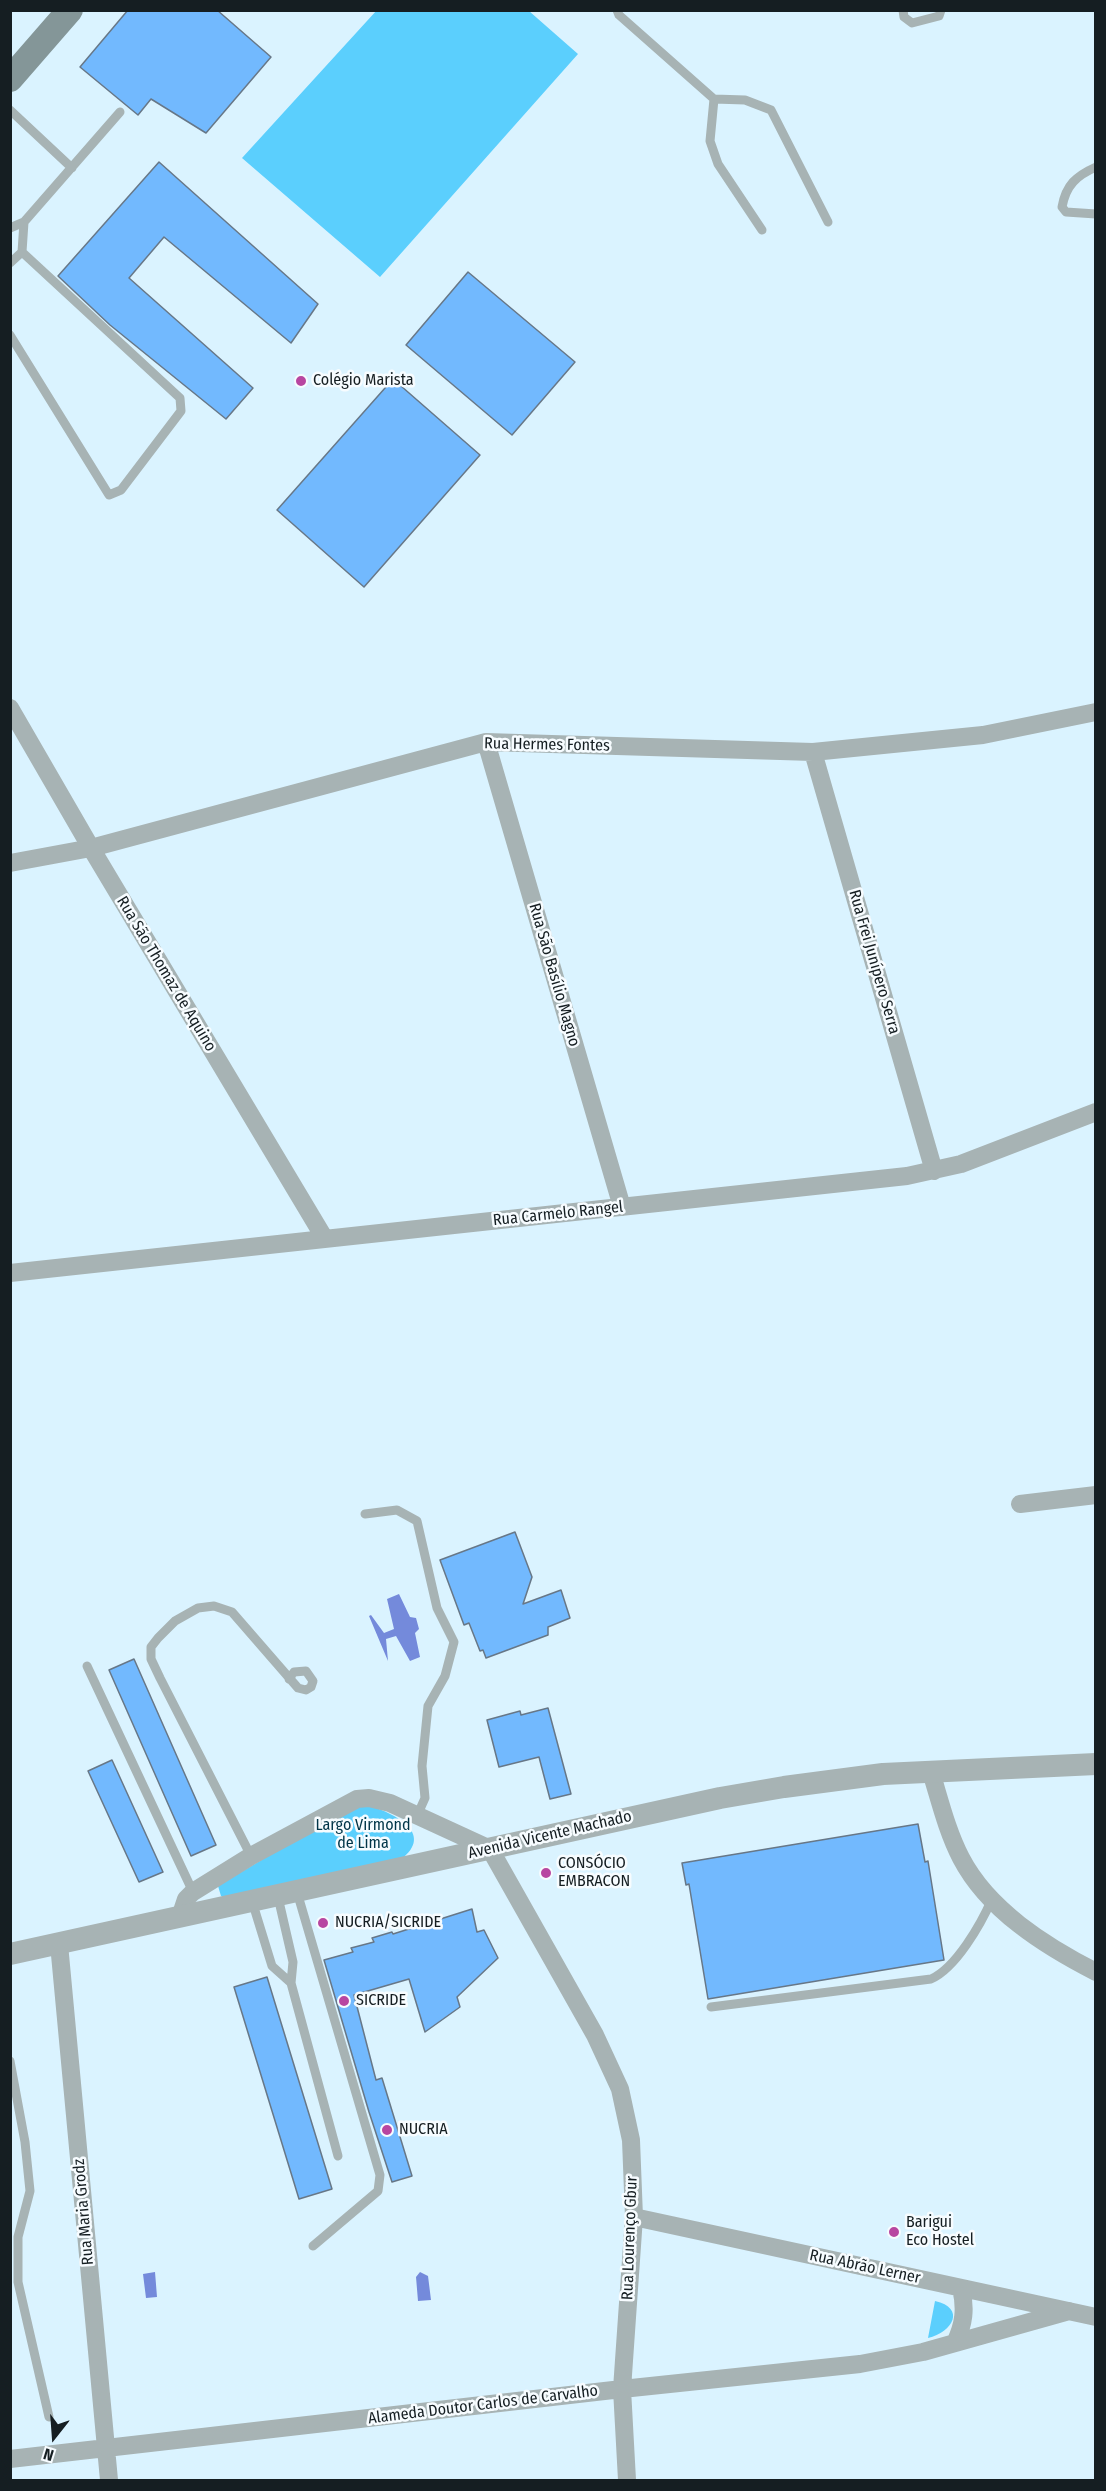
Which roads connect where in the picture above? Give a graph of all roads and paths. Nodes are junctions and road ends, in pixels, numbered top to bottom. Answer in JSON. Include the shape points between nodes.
{"nodes":[{"id":1,"x":70,"y":10,"type":"edge"},
{"id":2,"x":617,"y":10,"type":"edge"},
{"id":3,"x":903,"y":10,"type":"edge"},
{"id":4,"x":941,"y":10,"type":"edge"},
{"id":5,"x":10,"y":79,"type":"edge"},
{"id":6,"x":714,"y":99,"type":"junction"},
{"id":7,"x":10,"y":110,"type":"edge"},
{"id":8,"x":120,"y":112,"type":"dead end"},
{"id":9,"x":1095,"y":166,"type":"edge"},
{"id":10,"x":72,"y":168,"type":"junction"},
{"id":11,"x":1095,"y":214,"type":"edge"},
{"id":12,"x":24,"y":222,"type":"junction"},
{"id":13,"x":828,"y":222,"type":"dead end"},
{"id":14,"x":10,"y":228,"type":"edge"},
{"id":15,"x":762,"y":230,"type":"dead end"},
{"id":16,"x":22,"y":252,"type":"junction"},
{"id":17,"x":10,"y":263,"type":"edge"},
{"id":18,"x":10,"y":335,"type":"edge"},
{"id":19,"x":10,"y":708,"type":"edge"},
{"id":20,"x":1095,"y":712,"type":"edge"},
{"id":21,"x":486,"y":742,"type":"junction"},
{"id":22,"x":813,"y":752,"type":"junction"},
{"id":23,"x":91,"y":848,"type":"junction"},
{"id":24,"x":10,"y":863,"type":"edge"},
{"id":25,"x":1095,"y":1112,"type":"edge"},
{"id":26,"x":934,"y":1171,"type":"junction"},
{"id":27,"x":622,"y":1207,"type":"junction"},
{"id":28,"x":325,"y":1239,"type":"junction"},
{"id":29,"x":10,"y":1273,"type":"edge"},
{"id":30,"x":1095,"y":1495,"type":"edge"},
{"id":31,"x":1020,"y":1504,"type":"dead end"},
{"id":32,"x":365,"y":1514,"type":"dead end"},
{"id":33,"x":87,"y":1666,"type":"dead end"},
{"id":34,"x":290,"y":1679,"type":"dead end"},
{"id":35,"x":1095,"y":1764,"type":"edge"},
{"id":36,"x":931,"y":1772,"type":"junction"},
{"id":37,"x":417,"y":1816,"type":"junction"},
{"id":38,"x":490,"y":1849,"type":"junction"},
{"id":39,"x":251,"y":1856,"type":"junction"},
{"id":40,"x":193,"y":1892,"type":"junction"},
{"id":41,"x":287,"y":1894,"type":"junction"},
{"id":42,"x":992,"y":1899,"type":"junction"},
{"id":43,"x":252,"y":1901,"type":"junction"},
{"id":44,"x":180,"y":1917,"type":"junction"},
{"id":45,"x":59,"y":1944,"type":"junction"},
{"id":46,"x":10,"y":1954,"type":"edge"},
{"id":47,"x":1095,"y":1972,"type":"edge"},
{"id":48,"x":291,"y":1983,"type":"junction"},
{"id":49,"x":711,"y":2007,"type":"dead end"},
{"id":50,"x":10,"y":2061,"type":"edge"},
{"id":51,"x":338,"y":2156,"type":"dead end"},
{"id":52,"x":634,"y":2217,"type":"junction"},
{"id":53,"x":313,"y":2246,"type":"dead end"},
{"id":54,"x":962,"y":2288,"type":"junction"},
{"id":55,"x":1069,"y":2312,"type":"junction"},
{"id":56,"x":1095,"y":2317,"type":"edge"},
{"id":57,"x":955,"y":2343,"type":"junction"},
{"id":58,"x":622,"y":2389,"type":"junction"},
{"id":59,"x":49,"y":2417,"type":"dead end"},
{"id":60,"x":106,"y":2449,"type":"junction"},
{"id":61,"x":10,"y":2459,"type":"edge"},
{"id":62,"x":109,"y":2481,"type":"edge"},
{"id":63,"x":627,"y":2481,"type":"edge"}],
"edges":[{"from":1,"to":5,"type":"main road"},
{"from":2,"to":6,"type":"lane"},
{"from":3,"to":4,"type":"lane","via":[[904,17],[912,23],[939,16]]},
{"from":6,"to":13,"type":"lane","via":[[745,100],[771,110]]},
{"from":6,"to":15,"type":"lane","via":[[710,141],[718,164]]},
{"from":7,"to":10,"type":"lane"},
{"from":8,"to":10,"type":"lane"},
{"from":9,"to":11,"type":"lane","via":[[1073,180],[1062,207],[1066,213]]},
{"from":10,"to":12,"type":"lane"},
{"from":12,"to":14,"type":"lane"},
{"from":12,"to":16,"type":"lane"},
{"from":16,"to":17,"type":"lane"},
{"from":16,"to":18,"type":"lane","via":[[180,398],[181,411],[121,490],[109,495]]},
{"from":19,"to":23,"type":"street","name":"Rua São Thomaz de Aquino"},
{"from":20,"to":22,"type":"street","name":"Rua Hermes Fontes","via":[[983,735]]},
{"from":21,"to":22,"type":"street","name":"Rua Hermes Fontes"},
{"from":21,"to":23,"type":"street","name":"Rua Hermes Fontes"},
{"from":21,"to":27,"type":"street","name":"Rua São Basílio Magno"},
{"from":22,"to":26,"type":"street","name":"Rua Frei Junípero Serra"},
{"from":23,"to":24,"type":"street","name":"Rua Hermes Fontes"},
{"from":23,"to":28,"type":"street","name":"Rua São Thomaz de Aquino"},
{"from":25,"to":26,"type":"street","name":"Rua Carmelo Rangel"},
{"from":26,"to":27,"type":"street","name":"Rua Carmelo Rangel"},
{"from":27,"to":28,"type":"street","name":"Rua Carmelo Rangel"},
{"from":28,"to":29,"type":"street","name":"Rua Carmelo Rangel"},
{"from":30,"to":31,"type":"street"},
{"from":32,"to":37,"type":"lane","via":[[397,1510],[417,1521],[437,1608],[454,1642],[445,1676],[428,1706],[422,1766],[425,1798]]},
{"from":33,"to":40,"type":"lane"},
{"from":34,"to":39,"type":"lane","via":[[232,1612],[214,1606],[198,1608],[175,1621],[151,1647],[155,1668]]},
{"from":35,"to":36,"type":"street","name":"Avenida Vicente Machado"},
{"from":36,"to":38,"type":"street","name":"Avenida Vicente Machado","via":[[831,1780],[731,1796]]},
{"from":36,"to":42,"type":"street","via":[[962,1859]]},
{"from":37,"to":38,"type":"street"},
{"from":37,"to":39,"type":"street","via":[[381,1800],[357,1799]]},
{"from":38,"to":41,"type":"street","name":"Avenida Vicente Machado"},
{"from":38,"to":52,"type":"street","name":"Rua Lourenço Gbur","via":[[614,2072],[631,2140]]},
{"from":39,"to":40,"type":"street"},
{"from":40,"to":44,"type":"street","via":[[182,1906]]},
{"from":41,"to":43,"type":"street","name":"Avenida Vicente Machado"},
{"from":41,"to":48,"type":"lane"},
{"from":41,"to":53,"type":"lane","via":[[380,2175],[378,2191]]},
{"from":42,"to":47,"type":"street","via":[[1051,1947]]},
{"from":42,"to":49,"type":"lane","via":[[982,1922],[943,1974],[932,1979]]},
{"from":43,"to":44,"type":"street","name":"Avenida Vicente Machado"},
{"from":43,"to":48,"type":"lane","via":[[272,1966]]},
{"from":44,"to":45,"type":"street","name":"Avenida Vicente Machado"},
{"from":45,"to":46,"type":"street","name":"Avenida Vicente Machado"},
{"from":45,"to":60,"type":"street","name":"Rua Maria Grodz"},
{"from":48,"to":51,"type":"lane"},
{"from":50,"to":59,"type":"lane","via":[[30,2191],[18,2237],[18,2282]]},
{"from":52,"to":54,"type":"street","name":"Rua Abrão Lerner"},
{"from":52,"to":58,"type":"street","name":"Rua Lourenço Gbur"},
{"from":54,"to":55,"type":"street","name":"Rua Abrão Lerner"},
{"from":54,"to":57,"type":"street","via":[[965,2316]]},
{"from":55,"to":56,"type":"street","name":"Rua Abrão Lerner"},
{"from":55,"to":57,"type":"street","name":"Alameda Doutor Carlos de Carvalho"},
{"from":57,"to":58,"type":"street","name":"Alameda Doutor Carlos de Carvalho","via":[[860,2364]]},
{"from":58,"to":60,"type":"street","name":"Alameda Doutor Carlos de Carvalho"},
{"from":58,"to":63,"type":"street","name":"Rua Lourenço Gbur"},
{"from":60,"to":61,"type":"street","name":"Alameda Doutor Carlos de Carvalho"},
{"from":60,"to":62,"type":"street","name":"Rua Maria Grodz"}]}
